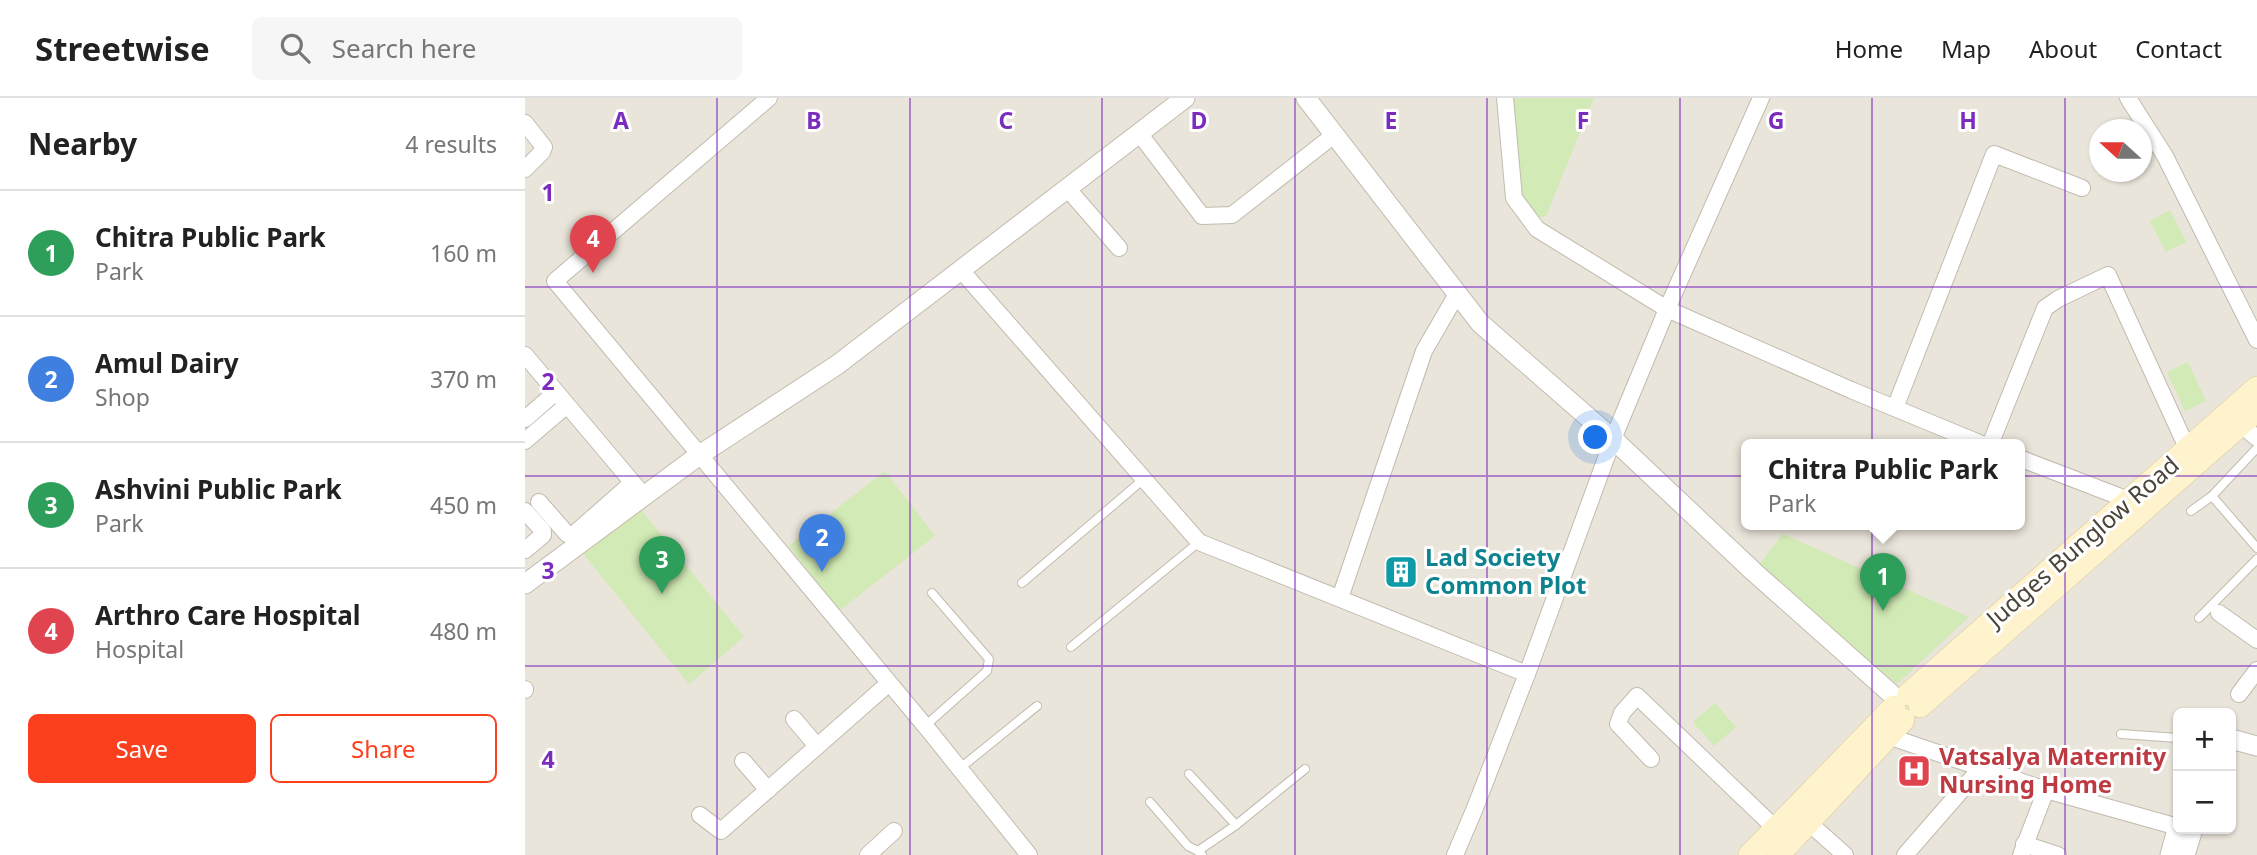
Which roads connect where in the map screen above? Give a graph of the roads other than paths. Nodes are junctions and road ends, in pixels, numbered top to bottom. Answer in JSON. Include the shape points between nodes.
{"nodes":[{"id":1,"x":769,"y":98,"type":"edge"},
{"id":2,"x":1185,"y":98,"type":"edge"},
{"id":3,"x":1306,"y":98,"type":"edge"},
{"id":4,"x":1505,"y":98,"type":"edge"},
{"id":5,"x":2128,"y":98,"type":"edge"},
{"id":6,"x":1754,"y":100,"type":"edge"},
{"id":7,"x":525,"y":122,"type":"edge"},
{"id":8,"x":1139,"y":133,"type":"junction"},
{"id":9,"x":1334,"y":135,"type":"junction"},
{"id":10,"x":525,"y":169,"type":"edge"},
{"id":11,"x":1067,"y":188,"type":"junction"},
{"id":12,"x":2081,"y":188,"type":"dead end"},
{"id":13,"x":1119,"y":248,"type":"dead end"},
{"id":14,"x":961,"y":269,"type":"junction"},
{"id":15,"x":1457,"y":294,"type":"junction"},
{"id":16,"x":1667,"y":309,"type":"junction"},
{"id":17,"x":2257,"y":340,"type":"edge"},
{"id":18,"x":525,"y":355,"type":"edge"},
{"id":19,"x":2257,"y":388,"type":"edge"},
{"id":20,"x":562,"y":399,"type":"junction"},
{"id":21,"x":1895,"y":408,"type":"junction"},
{"id":22,"x":525,"y":419,"type":"edge"},
{"id":23,"x":2252,"y":424,"type":"edge"},
{"id":24,"x":1613,"y":439,"type":"junction"},
{"id":25,"x":1972,"y":439,"type":"edge"},
{"id":26,"x":1990,"y":439,"type":"edge"},
{"id":27,"x":525,"y":441,"type":"edge"},
{"id":28,"x":2257,"y":448,"type":"edge"},
{"id":29,"x":2188,"y":450,"type":"junction"},
{"id":30,"x":698,"y":456,"type":"junction"},
{"id":31,"x":2025,"y":460,"type":"edge"},
{"id":32,"x":1145,"y":478,"type":"junction"},
{"id":33,"x":638,"y":490,"type":"junction"},
{"id":34,"x":2212,"y":496,"type":"junction"},
{"id":35,"x":2131,"y":501,"type":"junction"},
{"id":36,"x":532,"y":506,"type":"edge"},
{"id":37,"x":2191,"y":511,"type":"dead end"},
{"id":38,"x":592,"y":527,"type":"junction"},
{"id":39,"x":1199,"y":542,"type":"junction"},
{"id":40,"x":531,"y":544,"type":"edge"},
{"id":41,"x":2257,"y":548,"type":"edge"},
{"id":42,"x":2257,"y":559,"type":"edge"},
{"id":43,"x":556,"y":561,"type":"junction"},
{"id":44,"x":1023,"y":583,"type":"dead end"},
{"id":45,"x":525,"y":584,"type":"edge"},
{"id":46,"x":932,"y":593,"type":"dead end"},
{"id":47,"x":1340,"y":598,"type":"junction"},
{"id":48,"x":2219,"y":613,"type":"dead end"},
{"id":49,"x":2199,"y":618,"type":"dead end"},
{"id":50,"x":2257,"y":640,"type":"edge"},
{"id":51,"x":1071,"y":647,"type":"dead end"},
{"id":52,"x":2257,"y":670,"type":"edge"},
{"id":53,"x":1527,"y":674,"type":"junction"},
{"id":54,"x":888,"y":684,"type":"junction"},
{"id":55,"x":2239,"y":694,"type":"dead end"},
{"id":56,"x":1037,"y":706,"type":"dead end"},
{"id":57,"x":1902,"y":710,"type":"junction"},
{"id":58,"x":794,"y":719,"type":"dead end"},
{"id":59,"x":925,"y":726,"type":"junction"},
{"id":60,"x":2121,"y":734,"type":"dead end"},
{"id":61,"x":2173,"y":738,"type":"edge"},
{"id":62,"x":2236,"y":740,"type":"edge"},
{"id":63,"x":817,"y":746,"type":"junction"},
{"id":64,"x":2257,"y":746,"type":"edge"},
{"id":65,"x":2236,"y":751,"type":"edge"},
{"id":66,"x":2257,"y":757,"type":"edge"},
{"id":67,"x":1651,"y":759,"type":"dead end"},
{"id":68,"x":743,"y":761,"type":"dead end"},
{"id":69,"x":959,"y":769,"type":"junction"},
{"id":70,"x":1305,"y":769,"type":"dead end"},
{"id":71,"x":1980,"y":769,"type":"junction"},
{"id":72,"x":1189,"y":774,"type":"dead end"},
{"id":73,"x":2046,"y":789,"type":"junction"},
{"id":74,"x":768,"y":790,"type":"junction"},
{"id":75,"x":1150,"y":802,"type":"dead end"},
{"id":76,"x":700,"y":816,"type":"dead end"},
{"id":77,"x":1808,"y":822,"type":"junction"},
{"id":78,"x":1235,"y":825,"type":"junction"},
{"id":79,"x":2173,"y":826,"type":"edge"},
{"id":80,"x":1776,"y":829,"type":"junction"},
{"id":81,"x":894,"y":831,"type":"dead end"},
{"id":82,"x":2176,"y":834,"type":"edge"},
{"id":83,"x":2191,"y":834,"type":"edge"},
{"id":84,"x":2022,"y":850,"type":"edge"},
{"id":85,"x":1200,"y":853,"type":"edge"},
{"id":86,"x":868,"y":855,"type":"edge"},
{"id":87,"x":1029,"y":855,"type":"edge"},
{"id":88,"x":1455,"y":855,"type":"edge"},
{"id":89,"x":1750,"y":855,"type":"edge"},
{"id":90,"x":1778,"y":855,"type":"edge"},
{"id":91,"x":1845,"y":855,"type":"edge"},
{"id":92,"x":1905,"y":855,"type":"edge"},
{"id":93,"x":2058,"y":855,"type":"edge"},
{"id":94,"x":2170,"y":855,"type":"edge"},
{"id":95,"x":2185,"y":855,"type":"edge"}],
"edges":[{"from":1,"to":30,"type":"street","via":[[555,281]]},
{"from":2,"to":8,"type":"street"},
{"from":3,"to":9,"type":"street"},
{"from":4,"to":16,"type":"street","via":[[1514,198],[1537,229]]},
{"from":5,"to":17,"type":"street","via":[[2165,156]]},
{"from":6,"to":16,"type":"street"},
{"from":7,"to":10,"type":"street","via":[[544,147]]},
{"from":8,"to":9,"type":"street","via":[[1202,216],[1232,215]]},
{"from":8,"to":11,"type":"street"},
{"from":9,"to":15,"type":"street"},
{"from":11,"to":13,"type":"street"},
{"from":11,"to":14,"type":"street"},
{"from":12,"to":21,"type":"street","via":[[1994,154]]},
{"from":14,"to":30,"type":"street","via":[[837,365]]},
{"from":14,"to":32,"type":"street"},
{"from":15,"to":24,"type":"street","via":[[1480,323]]},
{"from":15,"to":47,"type":"street","via":[[1424,351]]},
{"from":16,"to":21,"type":"street"},
{"from":16,"to":24,"type":"street"},
{"from":18,"to":20,"type":"street"},
{"from":19,"to":29,"type":"main road","name":"Judges Bunglow Road"},
{"from":20,"to":22,"type":"street"},
{"from":20,"to":27,"type":"street"},
{"from":20,"to":33,"type":"street"},
{"from":21,"to":25,"type":"street"},
{"from":23,"to":57,"type":"main road","name":"Judges Bunglow Road"},
{"from":24,"to":53,"type":"street"},
{"from":24,"to":57,"type":"street"},
{"from":26,"to":29,"type":"street","via":[[2045,308],[2108,275]]},
{"from":28,"to":34,"type":"lane"},
{"from":29,"to":35,"type":"main road","name":"Judges Bunglow Road"},
{"from":30,"to":33,"type":"street"},
{"from":30,"to":54,"type":"street"},
{"from":31,"to":35,"type":"street"},
{"from":32,"to":39,"type":"street"},
{"from":32,"to":44,"type":"lane"},
{"from":33,"to":38,"type":"street"},
{"from":34,"to":37,"type":"lane"},
{"from":34,"to":41,"type":"lane"},
{"from":35,"to":57,"type":"main road","name":"Judges Bunglow Road"},
{"from":36,"to":38,"type":"street","via":[[567,534]]},
{"from":36,"to":40,"type":"street","via":[[543,535]]},
{"from":38,"to":43,"type":"street"},
{"from":39,"to":47,"type":"street"},
{"from":39,"to":51,"type":"lane"},
{"from":40,"to":43,"type":"street"},
{"from":42,"to":49,"type":"lane"},
{"from":43,"to":45,"type":"street"},
{"from":46,"to":59,"type":"lane","via":[[989,660],[987,671]]},
{"from":47,"to":53,"type":"street"},
{"from":48,"to":50,"type":"street"},
{"from":52,"to":55,"type":"street"},
{"from":53,"to":88,"type":"street"},
{"from":54,"to":59,"type":"street"},
{"from":54,"to":63,"type":"street"},
{"from":56,"to":69,"type":"lane"},
{"from":57,"to":71,"type":"street"},
{"from":57,"to":77,"type":"main road","name":"Judges Bunglow Road"},
{"from":57,"to":80,"type":"main road","name":"Judges Bunglow Road"},
{"from":58,"to":63,"type":"street"},
{"from":59,"to":69,"type":"street"},
{"from":60,"to":61,"type":"lane"},
{"from":62,"to":64,"type":"street"},
{"from":63,"to":74,"type":"street"},
{"from":65,"to":66,"type":"street"},
{"from":67,"to":80,"type":"street","via":[[1618,724],[1637,696]]},
{"from":68,"to":74,"type":"street"},
{"from":69,"to":87,"type":"street"},
{"from":70,"to":78,"type":"lane"},
{"from":71,"to":73,"type":"street"},
{"from":71,"to":92,"type":"street"},
{"from":72,"to":78,"type":"lane"},
{"from":73,"to":79,"type":"street"},
{"from":73,"to":84,"type":"street"},
{"from":74,"to":76,"type":"street","via":[[721,831]]},
{"from":75,"to":85,"type":"lane","via":[[1188,846]]},
{"from":77,"to":90,"type":"main road","name":"Judges Bunglow Road"},
{"from":77,"to":91,"type":"street"},
{"from":78,"to":85,"type":"lane"},
{"from":80,"to":89,"type":"main road","name":"Judges Bunglow Road"},
{"from":81,"to":86,"type":"street"},
{"from":82,"to":94,"type":"street"},
{"from":83,"to":95,"type":"street"},
{"from":84,"to":93,"type":"street"}]}
